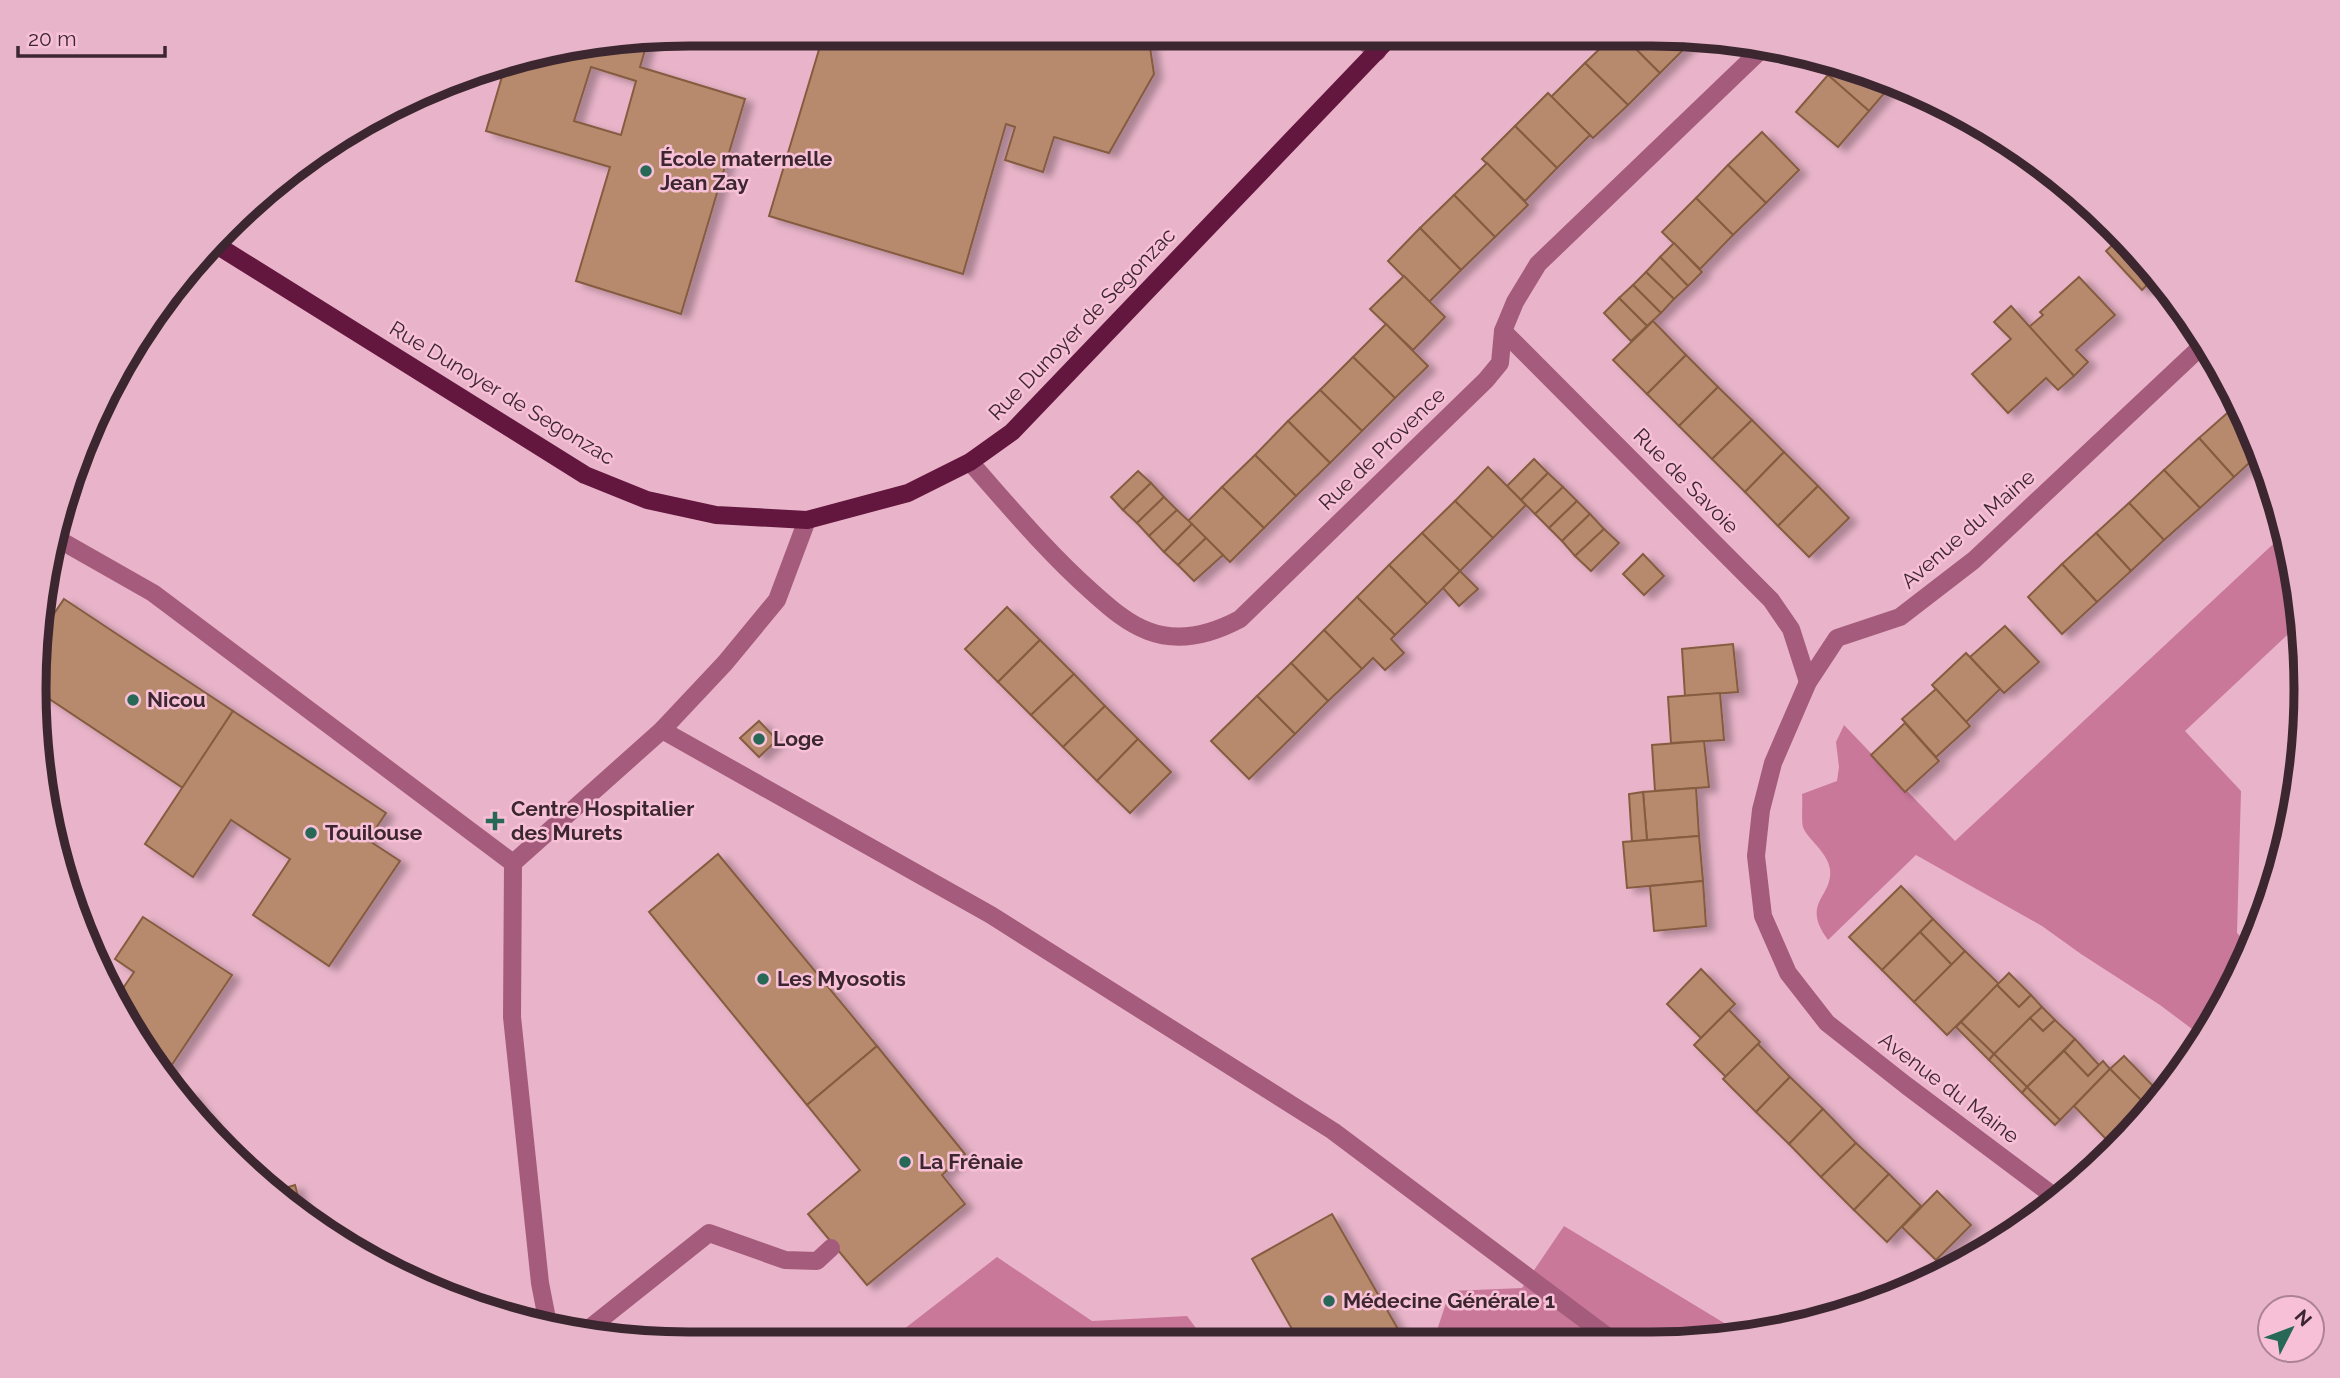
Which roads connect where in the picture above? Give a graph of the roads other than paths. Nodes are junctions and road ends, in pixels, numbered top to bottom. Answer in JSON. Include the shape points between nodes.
{"nodes":[{"id":1,"x":1370,"y":46,"type":"edge"},
{"id":2,"x":1382,"y":46,"type":"edge"},
{"id":3,"x":1377,"y":52,"type":"junction"},
{"id":4,"x":1756,"y":55,"type":"edge"},
{"id":5,"x":221,"y":248,"type":"edge"},
{"id":6,"x":1503,"y":331,"type":"junction"},
{"id":7,"x":2198,"y":350,"type":"edge"},
{"id":8,"x":970,"y":462,"type":"junction"},
{"id":9,"x":807,"y":520,"type":"junction"},
{"id":10,"x":62,"y":543,"type":"edge"},
{"id":11,"x":1808,"y":682,"type":"junction"},
{"id":12,"x":662,"y":730,"type":"junction"},
{"id":13,"x":513,"y":863,"type":"junction"},
{"id":14,"x":2051,"y":1193,"type":"edge"},
{"id":15,"x":831,"y":1248,"type":"dead end"},
{"id":16,"x":547,"y":1316,"type":"edge"},
{"id":17,"x":593,"y":1325,"type":"edge"},
{"id":18,"x":1601,"y":1332,"type":"edge"}],
"edges":[{"from":1,"to":3,"type":"street"},
{"from":2,"to":3,"type":"main road","name":"Rue Dunoyer de Segonzac"},
{"from":3,"to":8,"type":"main road","name":"Rue Dunoyer de Segonzac","via":[[1012,432]]},
{"from":4,"to":6,"type":"street","name":"Rue de Provence","via":[[1538,264]]},
{"from":5,"to":9,"type":"main road","name":"Rue Dunoyer de Segonzac","via":[[585,475],[646,500],[716,515]]},
{"from":6,"to":8,"type":"street","name":"Rue de Provence","via":[[1500,363],[1486,380],[1240,619],[1206,635],[1149,632],[1126,620],[1075,577]]},
{"from":6,"to":11,"type":"street","name":"Rue de Savoie","via":[[1771,600],[1791,629]]},
{"from":7,"to":11,"type":"street","name":"Avenue du Maine","via":[[1974,560],[1900,617],[1837,638]]},
{"from":8,"to":9,"type":"main road","name":"Rue Dunoyer de Segonzac","via":[[908,493]]},
{"from":9,"to":12,"type":"street","via":[[777,600]]},
{"from":10,"to":13,"type":"street","via":[[153,593]]},
{"from":11,"to":14,"type":"street","name":"Avenue du Maine","via":[[1773,763],[1756,856],[1763,916],[1788,973],[1827,1023]]},
{"from":12,"to":13,"type":"street"},
{"from":12,"to":18,"type":"street","via":[[990,915],[1333,1131]]},
{"from":13,"to":16,"type":"street","via":[[512,1017]]},
{"from":15,"to":17,"type":"street","via":[[817,1261],[785,1260],[709,1233]]}]}
